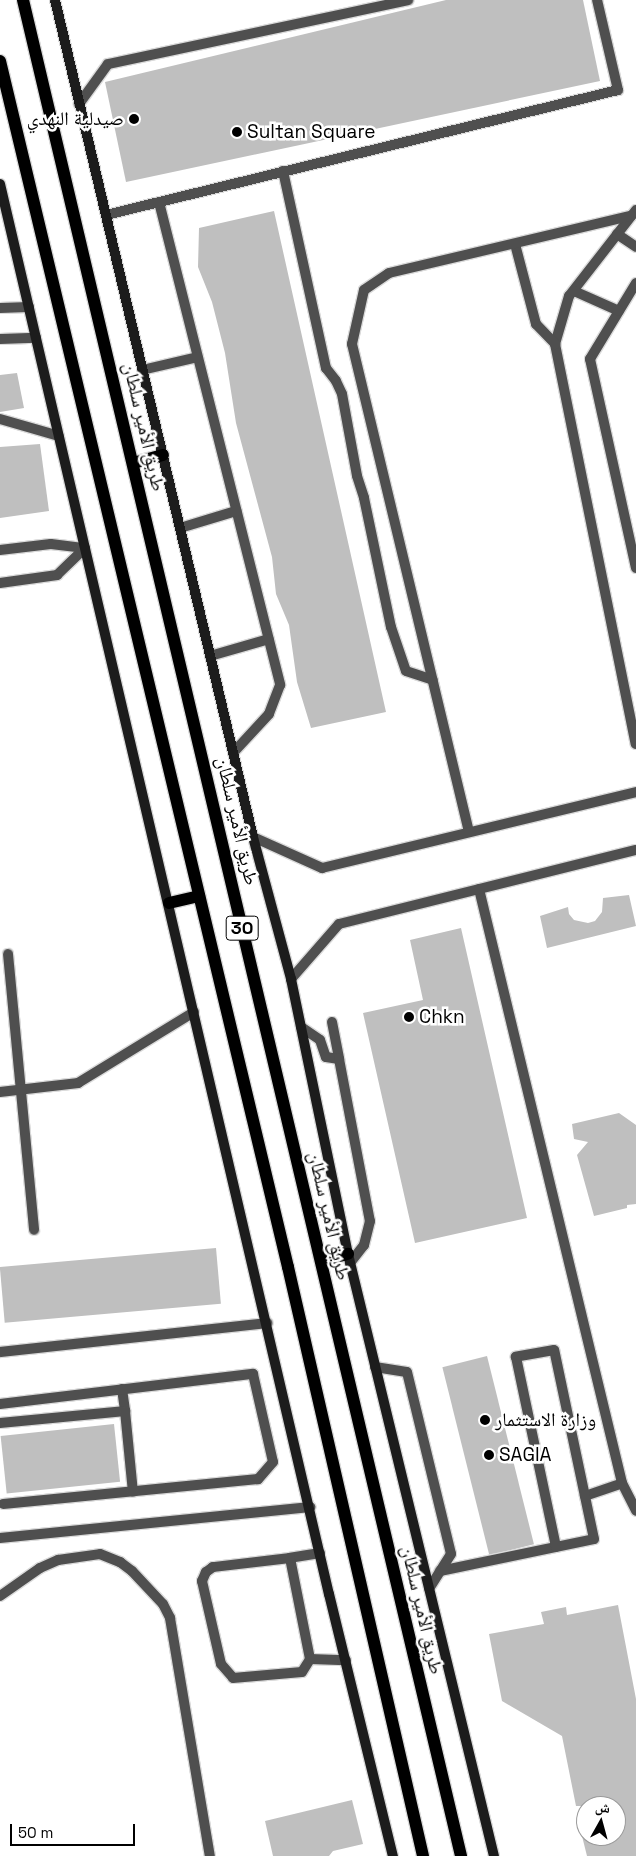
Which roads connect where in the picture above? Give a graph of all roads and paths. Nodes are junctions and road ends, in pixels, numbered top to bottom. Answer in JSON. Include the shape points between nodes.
{"nodes":[{"id":1,"x":23,"y":0,"type":"edge"},
{"id":2,"x":55,"y":0,"type":"edge"},
{"id":3,"x":408,"y":0,"type":"edge"},
{"id":4,"x":597,"y":0,"type":"edge"},
{"id":5,"x":0,"y":61,"type":"edge"},
{"id":6,"x":79,"y":104,"type":"junction"},
{"id":7,"x":283,"y":171,"type":"junction"},
{"id":8,"x":0,"y":184,"type":"edge"},
{"id":9,"x":159,"y":202,"type":"junction"},
{"id":10,"x":633,"y":213,"type":"edge"},
{"id":11,"x":106,"y":215,"type":"junction"},
{"id":12,"x":617,"y":234,"type":"junction"},
{"id":13,"x":515,"y":244,"type":"junction"},
{"id":14,"x":636,"y":247,"type":"edge"},
{"id":15,"x":636,"y":283,"type":"edge"},
{"id":16,"x":574,"y":291,"type":"junction"},
{"id":17,"x":29,"y":307,"type":"junction"},
{"id":18,"x":0,"y":308,"type":"edge"},
{"id":19,"x":620,"y":311,"type":"junction"},
{"id":20,"x":36,"y":338,"type":"junction"},
{"id":21,"x":0,"y":339,"type":"edge"},
{"id":22,"x":555,"y":344,"type":"junction"},
{"id":23,"x":198,"y":357,"type":"junction"},
{"id":24,"x":142,"y":370,"type":"junction"},
{"id":25,"x":0,"y":419,"type":"edge"},
{"id":26,"x":59,"y":436,"type":"junction"},
{"id":27,"x":163,"y":455,"type":"junction"},
{"id":28,"x":133,"y":463,"type":"junction"},
{"id":29,"x":236,"y":510,"type":"junction"},
{"id":30,"x":180,"y":528,"type":"junction"},
{"id":31,"x":85,"y":548,"type":"junction"},
{"id":32,"x":0,"y":550,"type":"edge"},
{"id":33,"x":636,"y":568,"type":"edge"},
{"id":34,"x":0,"y":583,"type":"edge"},
{"id":35,"x":269,"y":640,"type":"junction"},
{"id":36,"x":210,"y":656,"type":"junction"},
{"id":37,"x":433,"y":680,"type":"junction"},
{"id":38,"x":636,"y":744,"type":"edge"},
{"id":39,"x":233,"y":753,"type":"junction"},
{"id":40,"x":636,"y":792,"type":"edge"},
{"id":41,"x":469,"y":832,"type":"junction"},
{"id":42,"x":253,"y":837,"type":"junction"},
{"id":43,"x":636,"y":850,"type":"edge"},
{"id":44,"x":479,"y":889,"type":"junction"},
{"id":45,"x":199,"y":896,"type":"junction"},
{"id":46,"x":169,"y":903,"type":"junction"},
{"id":47,"x":8,"y":954,"type":"dead end"},
{"id":48,"x":292,"y":979,"type":"junction"},
{"id":49,"x":194,"y":1012,"type":"junction"},
{"id":50,"x":332,"y":1022,"type":"dead end"},
{"id":51,"x":301,"y":1026,"type":"junction"},
{"id":52,"x":339,"y":1059,"type":"junction"},
{"id":53,"x":20,"y":1090,"type":"junction"},
{"id":54,"x":0,"y":1092,"type":"edge"},
{"id":55,"x":34,"y":1230,"type":"dead end"},
{"id":56,"x":349,"y":1259,"type":"junction"},
{"id":57,"x":321,"y":1261,"type":"junction"},
{"id":58,"x":267,"y":1323,"type":"junction"},
{"id":59,"x":0,"y":1352,"type":"edge"},
{"id":60,"x":375,"y":1367,"type":"junction"},
{"id":61,"x":122,"y":1389,"type":"junction"},
{"id":62,"x":0,"y":1404,"type":"edge"},
{"id":63,"x":126,"y":1411,"type":"junction"},
{"id":64,"x":0,"y":1423,"type":"edge"},
{"id":65,"x":622,"y":1484,"type":"junction"},
{"id":66,"x":133,"y":1492,"type":"junction"},
{"id":67,"x":585,"y":1496,"type":"junction"},
{"id":68,"x":3,"y":1504,"type":"dead end"},
{"id":69,"x":310,"y":1507,"type":"junction"},
{"id":70,"x":636,"y":1511,"type":"edge"},
{"id":71,"x":0,"y":1538,"type":"edge"},
{"id":72,"x":556,"y":1547,"type":"junction"},
{"id":73,"x":320,"y":1553,"type":"junction"},
{"id":74,"x":290,"y":1558,"type":"junction"},
{"id":75,"x":440,"y":1571,"type":"junction"},
{"id":76,"x":429,"y":1589,"type":"junction"},
{"id":77,"x":0,"y":1596,"type":"edge"},
{"id":78,"x":310,"y":1659,"type":"junction"},
{"id":79,"x":346,"y":1660,"type":"junction"},
{"id":80,"x":210,"y":1856,"type":"edge"},
{"id":81,"x":393,"y":1856,"type":"edge"},
{"id":82,"x":423,"y":1856,"type":"edge"},
{"id":83,"x":461,"y":1856,"type":"edge"},
{"id":84,"x":494,"y":1856,"type":"edge"}],
"edges":[{"from":1,"to":28,"type":"main road","name":"طريق الأمير سلطان","number":"30"},
{"from":2,"to":6,"type":"main road"},
{"from":3,"to":6,"type":"street","via":[[108,64]]},
{"from":4,"to":7,"type":"street","via":[[618,90]]},
{"from":5,"to":45,"type":"main road","number":"30"},
{"from":6,"to":11,"type":"main road"},
{"from":7,"to":9,"type":"street"},
{"from":7,"to":37,"type":"street","via":[[326,368],[342,394],[391,627],[406,670]]},
{"from":8,"to":17,"type":"main road"},
{"from":9,"to":11,"type":"street"},
{"from":9,"to":23,"type":"street"},
{"from":10,"to":12,"type":"street"},
{"from":10,"to":13,"type":"street"},
{"from":11,"to":24,"type":"main road"},
{"from":12,"to":14,"type":"street"},
{"from":12,"to":16,"type":"street"},
{"from":13,"to":22,"type":"street","via":[[536,324]]},
{"from":13,"to":37,"type":"street","via":[[389,274],[364,290],[352,344]]},
{"from":15,"to":19,"type":"street"},
{"from":16,"to":19,"type":"street"},
{"from":16,"to":22,"type":"street","via":[[569,296]]},
{"from":17,"to":18,"type":"street"},
{"from":17,"to":20,"type":"main road"},
{"from":19,"to":33,"type":"street","via":[[590,359]]},
{"from":20,"to":21,"type":"street"},
{"from":20,"to":26,"type":"main road"},
{"from":22,"to":38,"type":"street"},
{"from":23,"to":24,"type":"street"},
{"from":23,"to":29,"type":"street"},
{"from":24,"to":27,"type":"main road"},
{"from":25,"to":26,"type":"street"},
{"from":26,"to":31,"type":"main road"},
{"from":27,"to":28,"type":"main road"},
{"from":27,"to":30,"type":"main road"},
{"from":28,"to":57,"type":"main road","name":"طريق الأمير سلطان","number":"30"},
{"from":29,"to":30,"type":"street"},
{"from":29,"to":35,"type":"street"},
{"from":30,"to":36,"type":"main road"},
{"from":31,"to":32,"type":"street","via":[[51,544]]},
{"from":31,"to":34,"type":"street","via":[[57,575]]},
{"from":31,"to":46,"type":"main road"},
{"from":35,"to":36,"type":"street"},
{"from":35,"to":39,"type":"street","via":[[280,685],[268,714]]},
{"from":36,"to":39,"type":"main road"},
{"from":37,"to":41,"type":"street"},
{"from":39,"to":42,"type":"main road"},
{"from":40,"to":41,"type":"street"},
{"from":41,"to":42,"type":"street","via":[[322,868]]},
{"from":42,"to":48,"type":"main road"},
{"from":43,"to":44,"type":"street"},
{"from":44,"to":48,"type":"street","via":[[339,924]]},
{"from":44,"to":65,"type":"street"},
{"from":45,"to":46,"type":"main road"},
{"from":45,"to":82,"type":"main road","number":"30"},
{"from":46,"to":49,"type":"main road"},
{"from":47,"to":53,"type":"street"},
{"from":48,"to":51,"type":"main road"},
{"from":49,"to":53,"type":"street","via":[[78,1084]]},
{"from":49,"to":58,"type":"main road"},
{"from":50,"to":52,"type":"street"},
{"from":51,"to":52,"type":"street","via":[[320,1040],[326,1057]]},
{"from":51,"to":56,"type":"main road"},
{"from":52,"to":56,"type":"street","via":[[370,1221],[364,1245]]},
{"from":53,"to":54,"type":"street"},
{"from":53,"to":55,"type":"street"},
{"from":56,"to":57,"type":"main road"},
{"from":56,"to":60,"type":"main road"},
{"from":57,"to":83,"type":"main road","name":"طريق الأمير سلطان","number":"30"},
{"from":58,"to":59,"type":"street"},
{"from":58,"to":69,"type":"main road"},
{"from":60,"to":75,"type":"street","via":[[407,1372],[452,1554]]},
{"from":60,"to":76,"type":"main road"},
{"from":61,"to":62,"type":"street"},
{"from":61,"to":63,"type":"street"},
{"from":61,"to":66,"type":"street","via":[[253,1374],[274,1462],[258,1479]]},
{"from":63,"to":64,"type":"street"},
{"from":63,"to":66,"type":"street"},
{"from":65,"to":67,"type":"street"},
{"from":65,"to":70,"type":"street"},
{"from":66,"to":68,"type":"street"},
{"from":67,"to":72,"type":"street","via":[[594,1539]]},
{"from":67,"to":72,"type":"street","via":[[554,1350],[516,1357]]},
{"from":69,"to":71,"type":"street"},
{"from":69,"to":73,"type":"main road"},
{"from":72,"to":75,"type":"street"},
{"from":73,"to":74,"type":"street"},
{"from":73,"to":79,"type":"main road"},
{"from":74,"to":78,"type":"street"},
{"from":74,"to":78,"type":"street","via":[[213,1567],[202,1581],[221,1664],[234,1678],[302,1672]]},
{"from":75,"to":76,"type":"street"},
{"from":76,"to":84,"type":"main road"},
{"from":77,"to":80,"type":"street","via":[[40,1568],[58,1560],[100,1554],[126,1567],[163,1604],[170,1618]]},
{"from":78,"to":79,"type":"street"},
{"from":79,"to":81,"type":"main road"}]}
